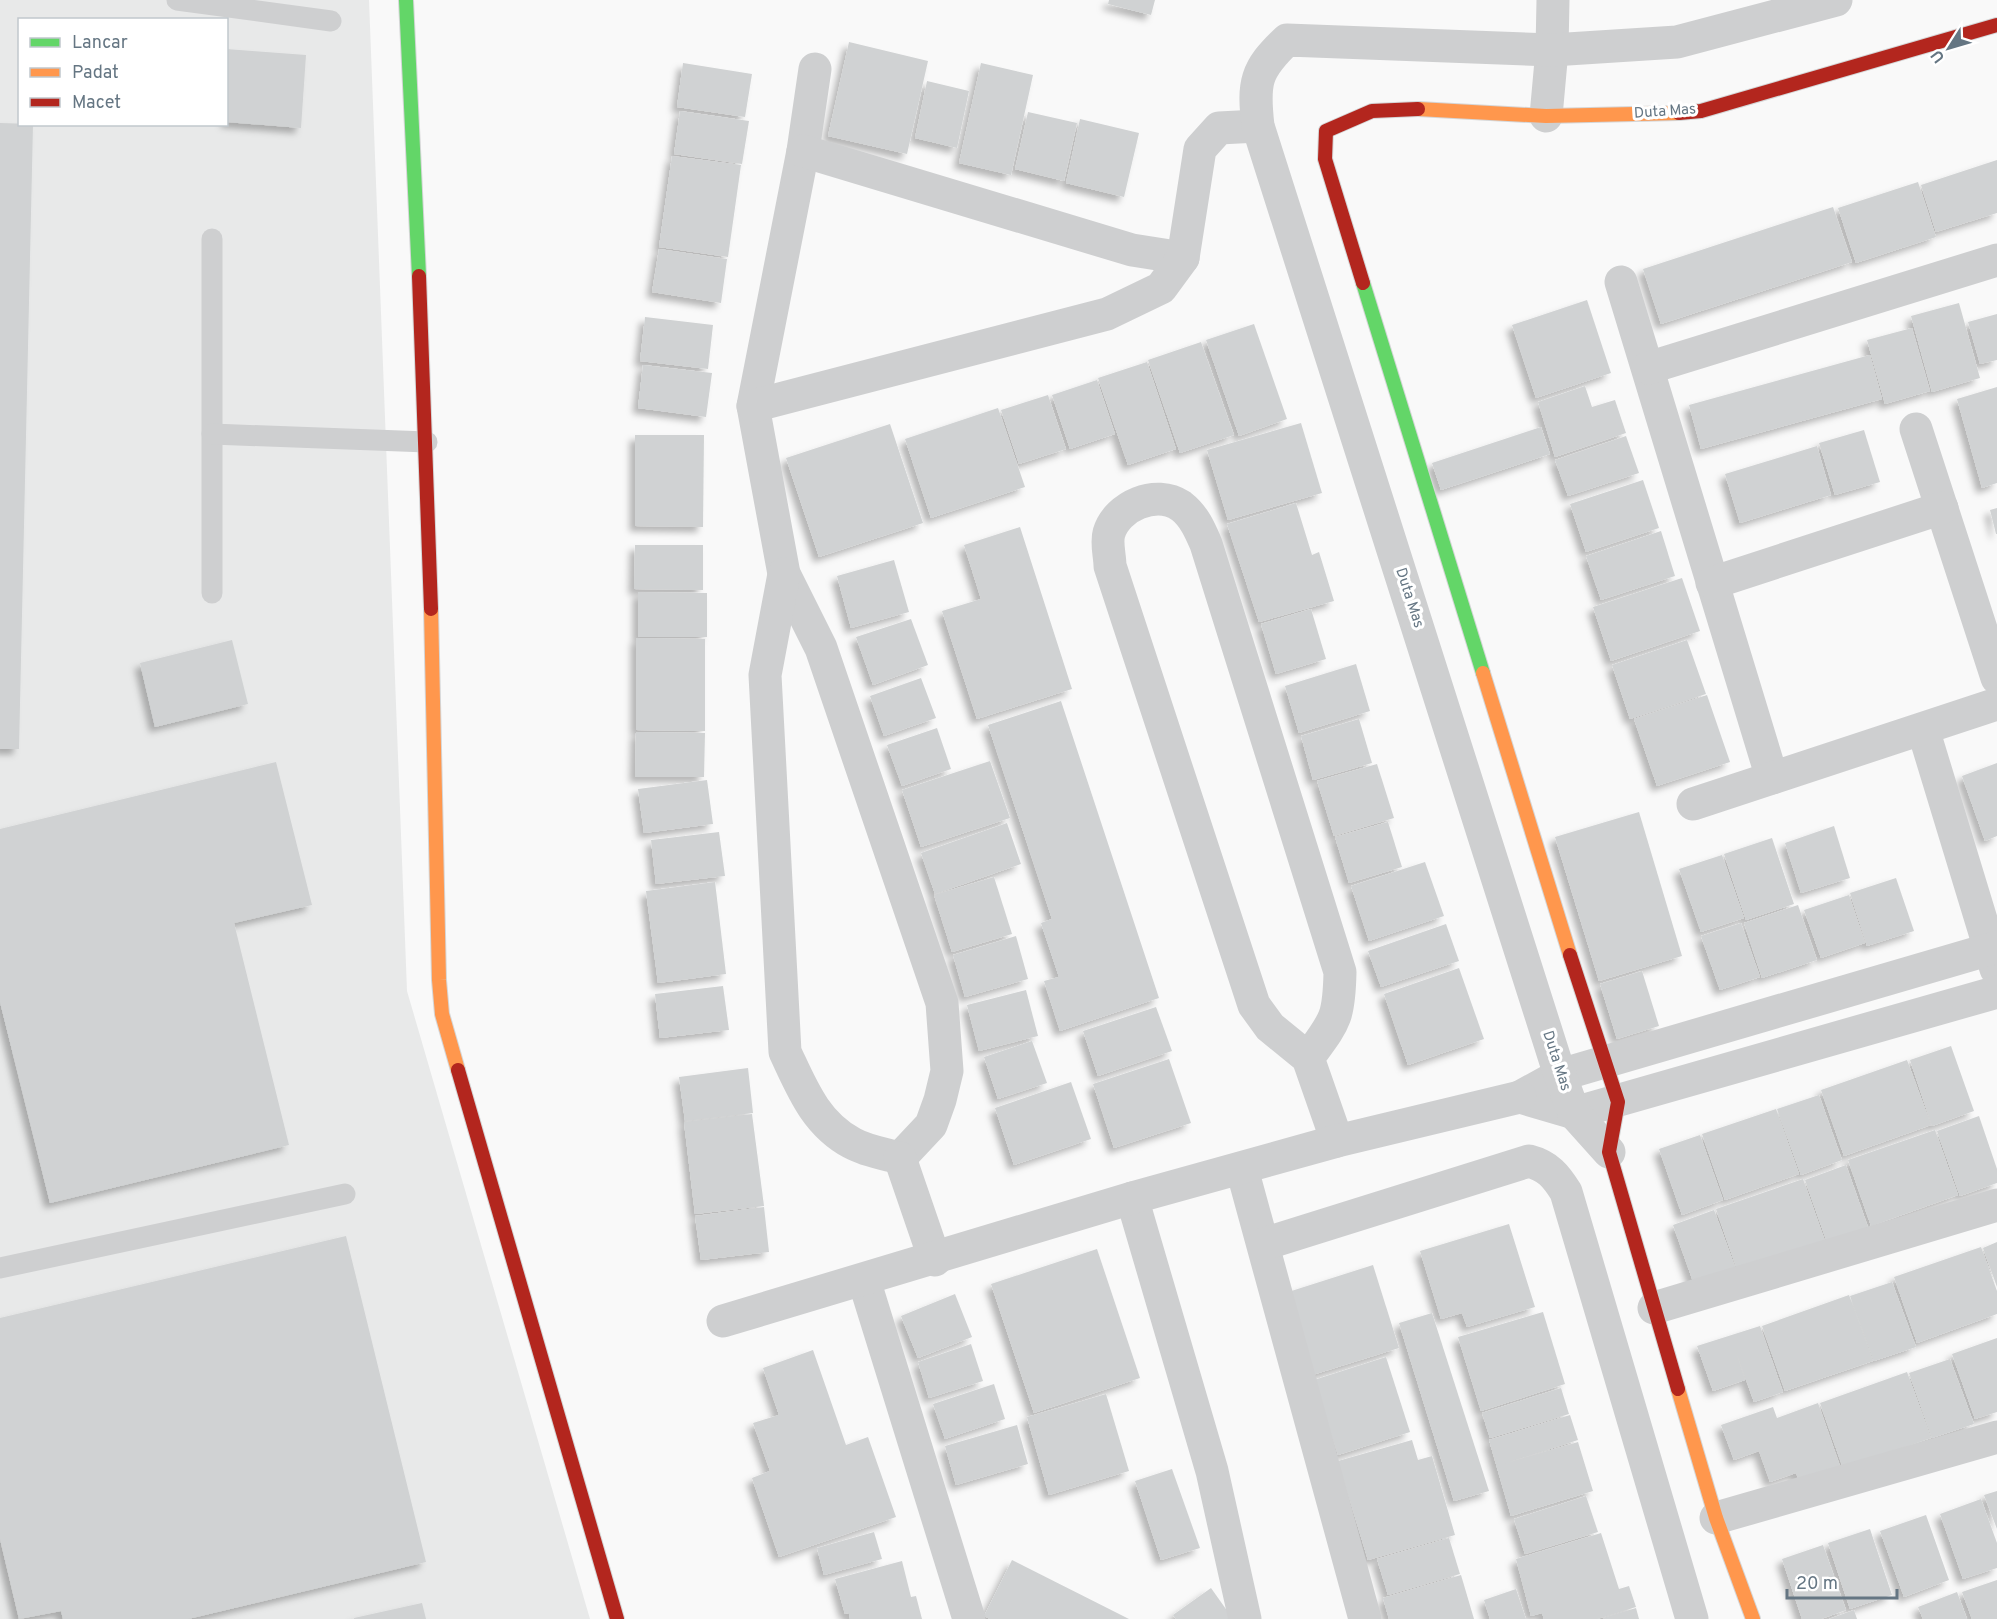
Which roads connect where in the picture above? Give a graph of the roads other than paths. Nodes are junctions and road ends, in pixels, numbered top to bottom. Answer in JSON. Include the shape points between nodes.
{"nodes":[{"id":1,"x":177,"y":0,"type":"edge"},
{"id":2,"x":406,"y":0,"type":"edge"},
{"id":3,"x":1553,"y":0,"type":"edge"},
{"id":4,"x":1836,"y":0,"type":"edge"},
{"id":5,"x":331,"y":21,"type":"dead end"},
{"id":6,"x":1997,"y":25,"type":"edge"},
{"id":7,"x":1552,"y":50,"type":"junction"},
{"id":8,"x":815,"y":69,"type":"dead end"},
{"id":9,"x":1546,"y":116,"type":"junction"},
{"id":10,"x":1258,"y":126,"type":"junction"},
{"id":11,"x":803,"y":151,"type":"junction"},
{"id":12,"x":212,"y":239,"type":"dead end"},
{"id":13,"x":1183,"y":258,"type":"junction"},
{"id":14,"x":1997,"y":260,"type":"edge"},
{"id":15,"x":1621,"y":282,"type":"dead end"},
{"id":16,"x":1648,"y":368,"type":"junction"},
{"id":17,"x":753,"y":406,"type":"junction"},
{"id":18,"x":1916,"y":429,"type":"dead end"},
{"id":19,"x":212,"y":434,"type":"junction"},
{"id":20,"x":427,"y":442,"type":"junction"},
{"id":21,"x":1942,"y":508,"type":"junction"},
{"id":22,"x":784,"y":574,"type":"junction"},
{"id":23,"x":1712,"y":583,"type":"junction"},
{"id":24,"x":212,"y":593,"type":"dead end"},
{"id":25,"x":1997,"y":678,"type":"edge"},
{"id":26,"x":1997,"y":704,"type":"edge"},
{"id":27,"x":1923,"y":729,"type":"junction"},
{"id":28,"x":1772,"y":778,"type":"junction"},
{"id":29,"x":1693,"y":804,"type":"dead end"},
{"id":30,"x":1995,"y":956,"type":"edge"},
{"id":31,"x":1997,"y":992,"type":"edge"},
{"id":32,"x":1308,"y":1058,"type":"junction"},
{"id":33,"x":1603,"y":1062,"type":"junction"},
{"id":34,"x":1560,"y":1075,"type":"junction"},
{"id":35,"x":1520,"y":1097,"type":"junction"},
{"id":36,"x":1618,"y":1102,"type":"junction"},
{"id":37,"x":1575,"y":1113,"type":"junction"},
{"id":38,"x":1336,"y":1141,"type":"junction"},
{"id":39,"x":1609,"y":1152,"type":"junction"},
{"id":40,"x":900,"y":1158,"type":"junction"},
{"id":41,"x":1242,"y":1169,"type":"junction"},
{"id":42,"x":345,"y":1194,"type":"dead end"},
{"id":43,"x":1132,"y":1198,"type":"junction"},
{"id":44,"x":1997,"y":1205,"type":"edge"},
{"id":45,"x":1264,"y":1244,"type":"junction"},
{"id":46,"x":935,"y":1260,"type":"junction"},
{"id":47,"x":0,"y":1269,"type":"edge"},
{"id":48,"x":864,"y":1280,"type":"junction"},
{"id":49,"x":1654,"y":1308,"type":"junction"},
{"id":50,"x":723,"y":1322,"type":"dead end"},
{"id":51,"x":1997,"y":1437,"type":"edge"},
{"id":52,"x":1716,"y":1518,"type":"junction"},
{"id":53,"x":617,"y":1619,"type":"edge"},
{"id":54,"x":969,"y":1619,"type":"edge"},
{"id":55,"x":1245,"y":1619,"type":"edge"},
{"id":56,"x":1365,"y":1619,"type":"edge"},
{"id":57,"x":1692,"y":1619,"type":"edge"},
{"id":58,"x":1753,"y":1619,"type":"edge"}],
"edges":[{"from":1,"to":5,"type":"lane"},
{"from":2,"to":20,"type":"street"},
{"from":3,"to":7,"type":"street"},
{"from":4,"to":7,"type":"street","via":[[1677,42]]},
{"from":6,"to":9,"type":"street","name":"Duta Mas","via":[[1701,111]]},
{"from":7,"to":9,"type":"street"},
{"from":7,"to":10,"type":"street","name":"Duta Mas","via":[[1287,40],[1266,60],[1254,94]]},
{"from":8,"to":11,"type":"street"},
{"from":9,"to":33,"type":"street","name":"Duta Mas","via":[[1414,109],[1372,111],[1326,131],[1325,159]]},
{"from":10,"to":13,"type":"street","via":[[1219,128],[1200,149]]},
{"from":10,"to":34,"type":"street","name":"Duta Mas"},
{"from":11,"to":13,"type":"street","via":[[1132,250]]},
{"from":11,"to":17,"type":"street"},
{"from":12,"to":19,"type":"lane"},
{"from":13,"to":17,"type":"street","via":[[1161,288],[1107,314]]},
{"from":14,"to":16,"type":"street"},
{"from":15,"to":16,"type":"street"},
{"from":16,"to":23,"type":"street"},
{"from":17,"to":22,"type":"street"},
{"from":18,"to":21,"type":"street"},
{"from":19,"to":20,"type":"lane"},
{"from":19,"to":24,"type":"lane"},
{"from":20,"to":53,"type":"street","via":[[442,1014]]},
{"from":21,"to":23,"type":"street"},
{"from":21,"to":25,"type":"street"},
{"from":22,"to":40,"type":"street","via":[[821,648],[942,1003],[947,1071],[940,1100],[931,1125]]},
{"from":22,"to":40,"type":"street","via":[[765,675],[785,1052],[807,1099],[828,1127],[853,1144]]},
{"from":23,"to":28,"type":"street"},
{"from":26,"to":27,"type":"street"},
{"from":27,"to":28,"type":"street"},
{"from":27,"to":30,"type":"street"},
{"from":28,"to":29,"type":"street"},
{"from":30,"to":33,"type":"street"},
{"from":31,"to":36,"type":"street"},
{"from":32,"to":32,"type":"street","via":[[1333,1024],[1339,1006],[1340,972],[1196,520],[1166,500],[1142,501],[1115,518],[1108,536],[1110,566],[1254,1005],[1270,1027]]},
{"from":32,"to":38,"type":"street"},
{"from":33,"to":34,"type":"street"},
{"from":33,"to":36,"type":"street"},
{"from":34,"to":35,"type":"street"},
{"from":34,"to":37,"type":"street","name":"Duta Mas"},
{"from":35,"to":37,"type":"street"},
{"from":35,"to":38,"type":"street"},
{"from":36,"to":37,"type":"street"},
{"from":36,"to":39,"type":"street"},
{"from":37,"to":39,"type":"street","name":"Duta Mas"},
{"from":38,"to":41,"type":"street"},
{"from":39,"to":49,"type":"street"},
{"from":40,"to":46,"type":"street"},
{"from":41,"to":43,"type":"street"},
{"from":41,"to":45,"type":"street"},
{"from":42,"to":47,"type":"lane"},
{"from":43,"to":46,"type":"street"},
{"from":43,"to":55,"type":"street","via":[[1212,1471]]},
{"from":44,"to":49,"type":"street"},
{"from":45,"to":56,"type":"street"},
{"from":45,"to":57,"type":"street","via":[[1529,1161],[1543,1165],[1556,1176],[1566,1192]]},
{"from":46,"to":48,"type":"street"},
{"from":48,"to":50,"type":"street"},
{"from":48,"to":54,"type":"street"},
{"from":49,"to":52,"type":"street"},
{"from":51,"to":52,"type":"street"},
{"from":52,"to":58,"type":"street"}]}
